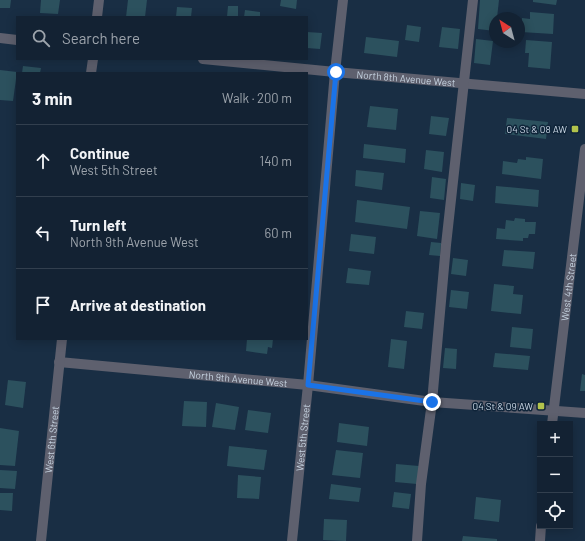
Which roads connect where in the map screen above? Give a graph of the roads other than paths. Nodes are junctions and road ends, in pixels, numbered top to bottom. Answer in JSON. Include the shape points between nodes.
{"nodes":[{"id":1,"x":99,"y":0,"type":"edge"},
{"id":2,"x":343,"y":0,"type":"edge"},
{"id":3,"x":473,"y":0,"type":"edge"},
{"id":4,"x":97,"y":16,"type":"edge"},
{"id":5,"x":0,"y":38,"type":"edge"},
{"id":6,"x":16,"y":40,"type":"edge"},
{"id":7,"x":93,"y":60,"type":"edge"},
{"id":8,"x":213,"y":60,"type":"edge"},
{"id":9,"x":92,"y":72,"type":"edge"},
{"id":10,"x":336,"y":72,"type":"junction"},
{"id":11,"x":464,"y":83,"type":"junction"},
{"id":12,"x":585,"y":94,"type":"edge"},
{"id":13,"x":585,"y":149,"type":"edge"},
{"id":14,"x":62,"y":340,"type":"edge"},
{"id":15,"x":59,"y":362,"type":"junction"},
{"id":16,"x":308,"y":385,"type":"junction"},
{"id":17,"x":432,"y":402,"type":"junction"},
{"id":18,"x":553,"y":410,"type":"junction"},
{"id":19,"x":585,"y":413,"type":"edge"},
{"id":20,"x":552,"y":421,"type":"edge"},
{"id":21,"x":541,"y":529,"type":"edge"},
{"id":22,"x":41,"y":541,"type":"edge"},
{"id":23,"x":292,"y":541,"type":"edge"},
{"id":24,"x":417,"y":541,"type":"edge"},
{"id":25,"x":540,"y":541,"type":"edge"}],
"edges":[{"from":1,"to":4,"type":"street"},
{"from":2,"to":10,"type":"street","name":"West 5th Street"},
{"from":3,"to":11,"type":"street"},
{"from":5,"to":6,"type":"street"},
{"from":7,"to":9,"type":"street"},
{"from":8,"to":10,"type":"street","name":"North 8th Avenue West"},
{"from":10,"to":11,"type":"street","name":"North 8th Avenue West"},
{"from":10,"to":16,"type":"street","name":"West 5th Street"},
{"from":11,"to":12,"type":"street","name":"North 8th Avenue West"},
{"from":11,"to":17,"type":"street"},
{"from":13,"to":18,"type":"street","name":"West 4th Street"},
{"from":14,"to":15,"type":"street","name":"West 6th Street"},
{"from":15,"to":16,"type":"street","name":"North 9th Avenue West"},
{"from":15,"to":22,"type":"street","name":"West 6th Street"},
{"from":16,"to":17,"type":"street","name":"North 9th Avenue West"},
{"from":16,"to":23,"type":"street","name":"West 5th Street"},
{"from":17,"to":18,"type":"street","name":"North 9th Avenue West"},
{"from":17,"to":24,"type":"street","via":[[421,484]]},
{"from":18,"to":19,"type":"street","name":"North 9th Avenue West"},
{"from":18,"to":20,"type":"street","name":"West 4th Street"},
{"from":21,"to":25,"type":"street"}]}
